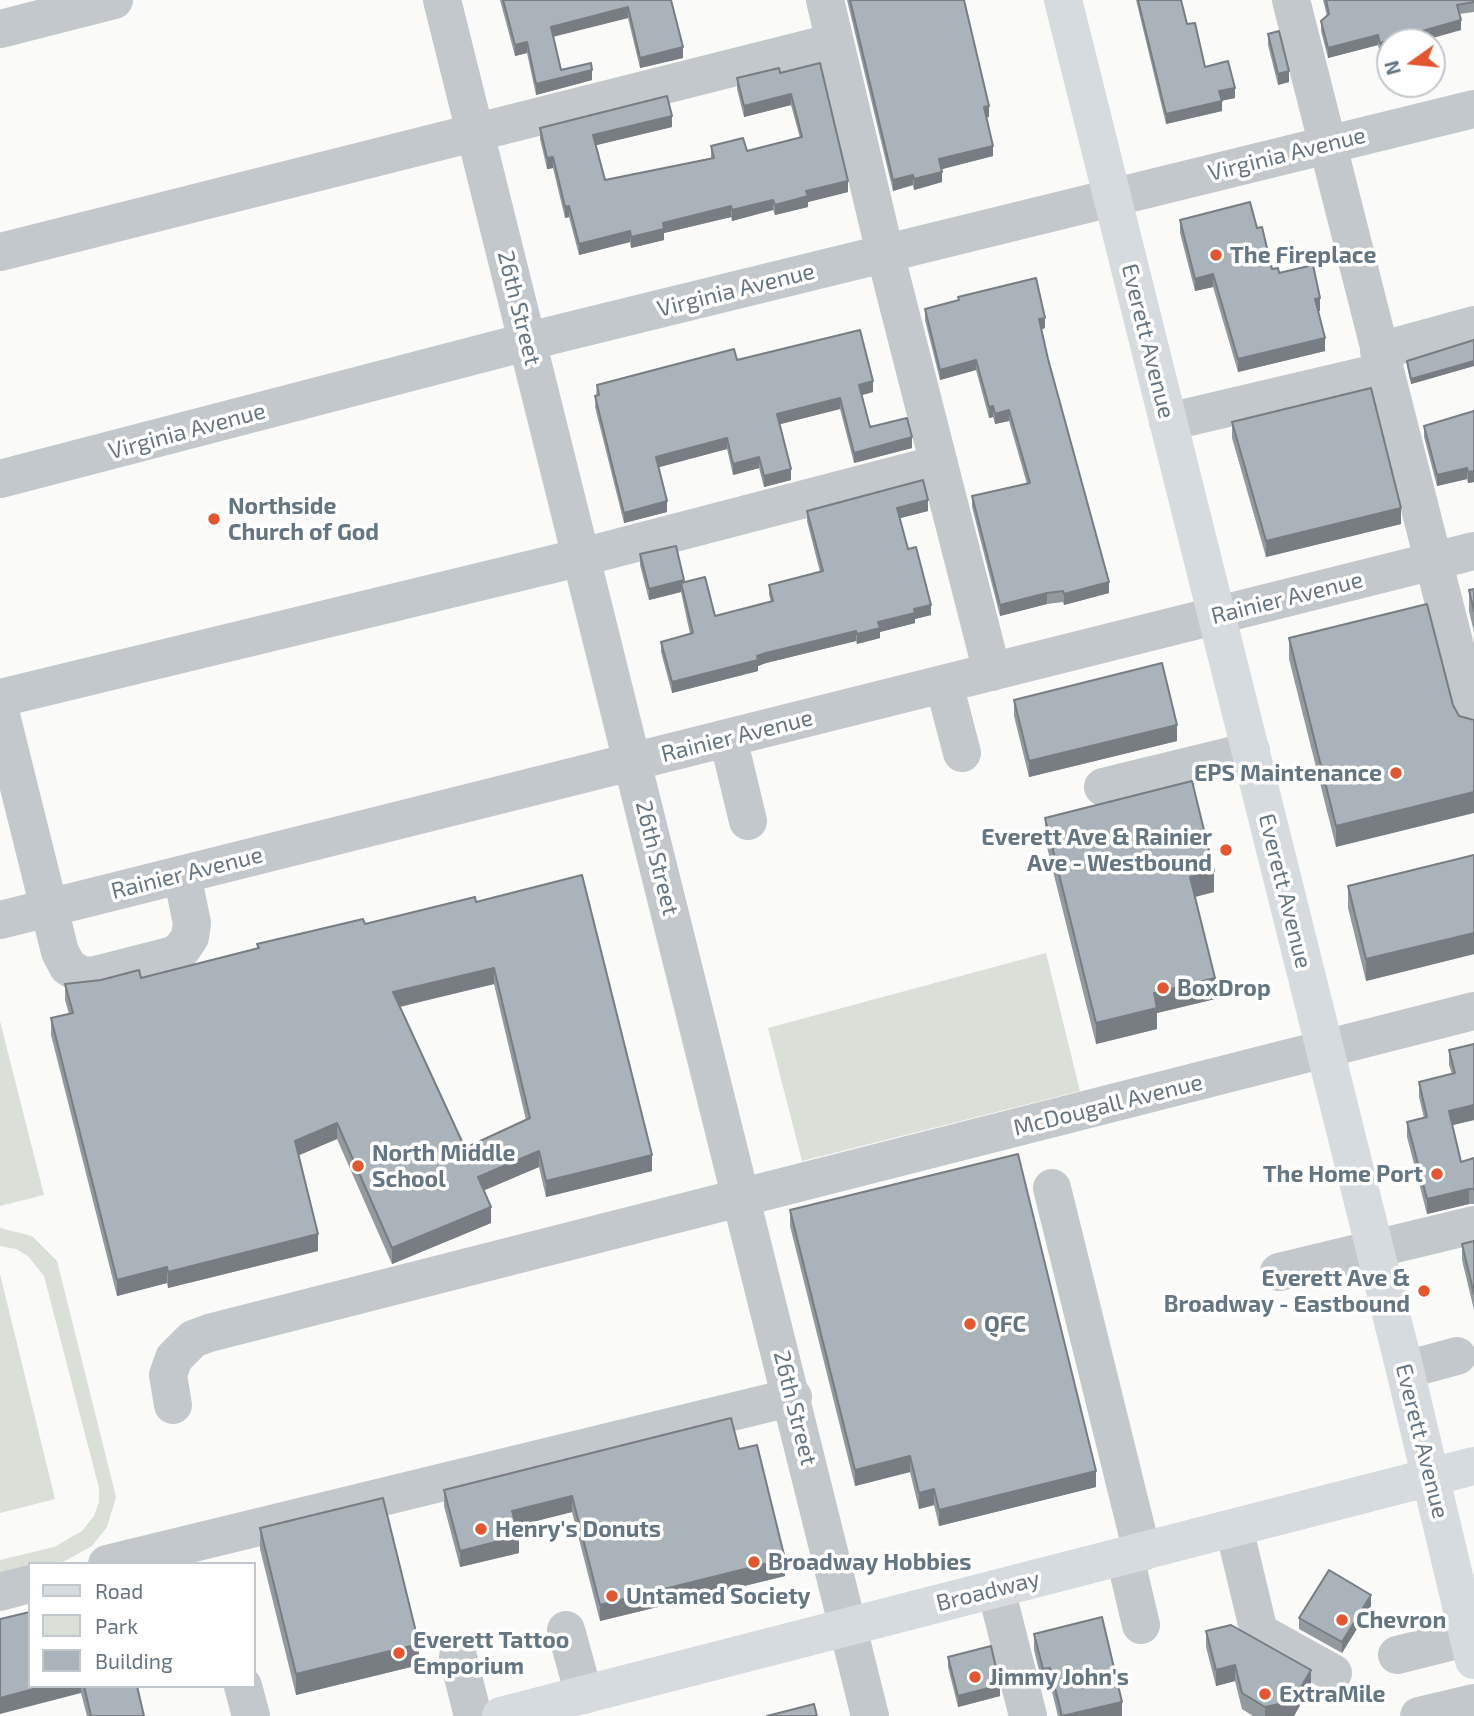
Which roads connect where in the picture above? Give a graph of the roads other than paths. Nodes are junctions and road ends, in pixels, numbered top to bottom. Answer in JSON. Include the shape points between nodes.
{"nodes":[{"id":1,"x":114,"y":0,"type":"edge"},
{"id":2,"x":442,"y":0,"type":"edge"},
{"id":3,"x":825,"y":0,"type":"edge"},
{"id":4,"x":1063,"y":0,"type":"edge"},
{"id":5,"x":1291,"y":0,"type":"edge"},
{"id":6,"x":0,"y":29,"type":"edge"},
{"id":7,"x":835,"y":42,"type":"junction"},
{"id":8,"x":1474,"y":108,"type":"edge"},
{"id":9,"x":476,"y":134,"type":"junction"},
{"id":10,"x":1327,"y":145,"type":"junction"},
{"id":11,"x":1112,"y":197,"type":"junction"},
{"id":12,"x":0,"y":252,"type":"edge"},
{"id":13,"x":885,"y":253,"type":"junction"},
{"id":14,"x":1474,"y":325,"type":"edge"},
{"id":15,"x":527,"y":342,"type":"junction"},
{"id":16,"x":1382,"y":361,"type":"junction"},
{"id":17,"x":1168,"y":422,"type":"junction"},
{"id":18,"x":939,"y":464,"type":"junction"},
{"id":19,"x":0,"y":479,"type":"edge"},
{"id":20,"x":1474,"y":551,"type":"edge"},
{"id":21,"x":582,"y":557,"type":"junction"},
{"id":22,"x":1433,"y":561,"type":"junction"},
{"id":23,"x":1217,"y":616,"type":"junction"},
{"id":24,"x":992,"y":672,"type":"junction"},
{"id":25,"x":944,"y":684,"type":"junction"},
{"id":26,"x":0,"y":698,"type":"edge"},
{"id":27,"x":0,"y":711,"type":"edge"},
{"id":28,"x":1474,"y":721,"type":"edge"},
{"id":29,"x":728,"y":738,"type":"junction"},
{"id":30,"x":1251,"y":751,"type":"junction"},
{"id":31,"x":962,"y":753,"type":"dead end"},
{"id":32,"x":633,"y":762,"type":"junction"},
{"id":33,"x":1103,"y":787,"type":"dead end"},
{"id":34,"x":748,"y":821,"type":"dead end"},
{"id":35,"x":182,"y":874,"type":"junction"},
{"id":36,"x":48,"y":908,"type":"junction"},
{"id":37,"x":0,"y":920,"type":"edge"},
{"id":38,"x":1474,"y":1010,"type":"edge"},
{"id":39,"x":1325,"y":1049,"type":"junction"},
{"id":40,"x":1052,"y":1188,"type":"dead end"},
{"id":41,"x":743,"y":1199,"type":"junction"},
{"id":42,"x":1474,"y":1225,"type":"edge"},
{"id":43,"x":1375,"y":1248,"type":"junction"},
{"id":44,"x":1279,"y":1272,"type":"dead end"},
{"id":45,"x":1457,"y":1356,"type":"dead end"},
{"id":46,"x":1405,"y":1370,"type":"junction"},
{"id":47,"x":793,"y":1397,"type":"junction"},
{"id":48,"x":173,"y":1405,"type":"dead end"},
{"id":49,"x":1474,"y":1466,"type":"edge"},
{"id":50,"x":1431,"y":1477,"type":"junction"},
{"id":51,"x":1234,"y":1528,"type":"junction"},
{"id":52,"x":209,"y":1551,"type":"edge"},
{"id":53,"x":1134,"y":1555,"type":"junction"},
{"id":54,"x":123,"y":1562,"type":"edge"},
{"id":55,"x":28,"y":1585,"type":"edge"},
{"id":56,"x":996,"y":1589,"type":"junction"},
{"id":57,"x":0,"y":1592,"type":"edge"},
{"id":58,"x":1141,"y":1625,"type":"dead end"},
{"id":59,"x":847,"y":1627,"type":"junction"},
{"id":60,"x":566,"y":1630,"type":"dead end"},
{"id":61,"x":1471,"y":1648,"type":"edge"},
{"id":62,"x":1397,"y":1655,"type":"dead end"},
{"id":63,"x":458,"y":1657,"type":"dead end"},
{"id":64,"x":1332,"y":1673,"type":"dead end"},
{"id":65,"x":244,"y":1688,"type":"edge"},
{"id":66,"x":584,"y":1695,"type":"junction"},
{"id":67,"x":1474,"y":1703,"type":"edge"},
{"id":68,"x":513,"y":1715,"type":"edge"},
{"id":69,"x":251,"y":1716,"type":"edge"},
{"id":70,"x":473,"y":1716,"type":"edge"},
{"id":71,"x":870,"y":1716,"type":"edge"},
{"id":72,"x":1028,"y":1716,"type":"edge"},
{"id":73,"x":1419,"y":1716,"type":"edge"}],
"edges":[{"from":1,"to":6,"type":"street"},
{"from":2,"to":9,"type":"street","name":"26th Street"},
{"from":3,"to":7,"type":"street"},
{"from":4,"to":11,"type":"main road","name":"Everett Avenue"},
{"from":5,"to":10,"type":"street"},
{"from":7,"to":9,"type":"street"},
{"from":7,"to":13,"type":"street"},
{"from":8,"to":10,"type":"street","name":"Virginia Avenue"},
{"from":9,"to":12,"type":"street"},
{"from":9,"to":15,"type":"street","name":"26th Street"},
{"from":10,"to":11,"type":"street","name":"Virginia Avenue"},
{"from":10,"to":16,"type":"street"},
{"from":11,"to":13,"type":"street","name":"Virginia Avenue"},
{"from":11,"to":17,"type":"main road","name":"Everett Avenue"},
{"from":13,"to":15,"type":"street","name":"Virginia Avenue"},
{"from":13,"to":18,"type":"street"},
{"from":14,"to":16,"type":"street"},
{"from":15,"to":19,"type":"street","name":"Virginia Avenue"},
{"from":15,"to":21,"type":"street","name":"26th Street"},
{"from":16,"to":17,"type":"street"},
{"from":16,"to":22,"type":"street"},
{"from":17,"to":23,"type":"main road","name":"Everett Avenue"},
{"from":18,"to":21,"type":"street"},
{"from":18,"to":24,"type":"street"},
{"from":20,"to":22,"type":"street","name":"Rainier Avenue"},
{"from":21,"to":26,"type":"street"},
{"from":21,"to":32,"type":"street","name":"26th Street"},
{"from":22,"to":23,"type":"street","name":"Rainier Avenue"},
{"from":22,"to":28,"type":"street"},
{"from":23,"to":24,"type":"street","name":"Rainier Avenue"},
{"from":23,"to":30,"type":"main road","name":"Everett Avenue"},
{"from":24,"to":25,"type":"street","name":"Rainier Avenue"},
{"from":25,"to":29,"type":"street","name":"Rainier Avenue"},
{"from":25,"to":31,"type":"street"},
{"from":27,"to":36,"type":"street"},
{"from":29,"to":32,"type":"street","name":"Rainier Avenue"},
{"from":29,"to":34,"type":"street"},
{"from":30,"to":33,"type":"street"},
{"from":30,"to":39,"type":"main road","name":"Everett Avenue"},
{"from":32,"to":35,"type":"street","name":"Rainier Avenue"},
{"from":32,"to":41,"type":"street","name":"26th Street"},
{"from":35,"to":36,"type":"street","name":"Rainier Avenue"},
{"from":35,"to":36,"type":"street","via":[[192,923],[182,949],[96,975],[73,972],[64,962]]},
{"from":36,"to":37,"type":"street","name":"Rainier Avenue"},
{"from":38,"to":39,"type":"street","name":"McDougall Avenue"},
{"from":39,"to":41,"type":"street","name":"McDougall Avenue"},
{"from":39,"to":43,"type":"main road","name":"Everett Avenue"},
{"from":40,"to":53,"type":"street"},
{"from":41,"to":47,"type":"street","name":"26th Street"},
{"from":41,"to":48,"type":"street","name":"McDougall Avenue","via":[[209,1333],[183,1346],[174,1358],[168,1375]]},
{"from":42,"to":43,"type":"street"},
{"from":43,"to":44,"type":"street"},
{"from":43,"to":46,"type":"main road","name":"Everett Avenue"},
{"from":45,"to":46,"type":"street"},
{"from":46,"to":50,"type":"main road","name":"Everett Avenue"},
{"from":47,"to":52,"type":"street"},
{"from":47,"to":59,"type":"street","name":"26th Street"},
{"from":49,"to":50,"type":"main road","name":"Broadway"},
{"from":50,"to":51,"type":"main road","name":"Broadway"},
{"from":50,"to":61,"type":"main road","name":"Everett Avenue"},
{"from":51,"to":53,"type":"main road","name":"Broadway"},
{"from":51,"to":64,"type":"street","via":[[1259,1632]]},
{"from":52,"to":54,"type":"street"},
{"from":53,"to":56,"type":"main road","name":"Broadway"},
{"from":53,"to":58,"type":"street"},
{"from":55,"to":57,"type":"street"},
{"from":56,"to":59,"type":"main road","name":"Broadway"},
{"from":56,"to":72,"type":"street"},
{"from":59,"to":66,"type":"main road","name":"Broadway"},
{"from":59,"to":71,"type":"street","name":"26th Street"},
{"from":60,"to":66,"type":"street"},
{"from":61,"to":62,"type":"street"},
{"from":63,"to":70,"type":"street"},
{"from":65,"to":69,"type":"street"},
{"from":66,"to":68,"type":"main road","name":"Broadway"},
{"from":67,"to":73,"type":"street"}]}
